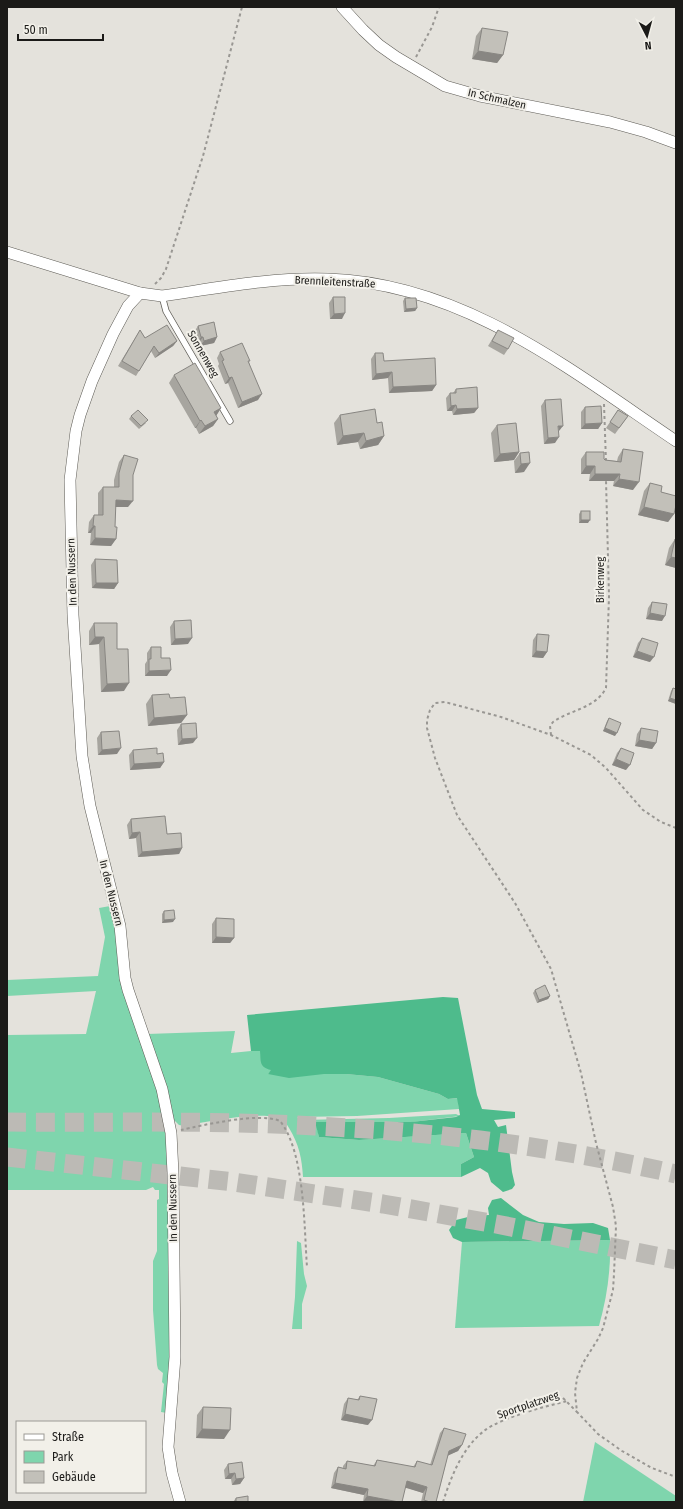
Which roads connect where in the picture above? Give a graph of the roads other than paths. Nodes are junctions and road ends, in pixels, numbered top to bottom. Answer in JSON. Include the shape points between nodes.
{"nodes":[{"id":1,"x":342,"y":7,"type":"edge"},
{"id":2,"x":676,"y":143,"type":"edge"},
{"id":3,"x":7,"y":252,"type":"edge"},
{"id":4,"x":140,"y":293,"type":"junction"},
{"id":5,"x":162,"y":296,"type":"junction"},
{"id":6,"x":230,"y":421,"type":"dead end"},
{"id":7,"x":676,"y":441,"type":"edge"},
{"id":8,"x":180,"y":1502,"type":"edge"}],
"edges":[{"from":1,"to":2,"type":"street","name":"In Schmalzen","via":[[379,45],[445,86],[480,96],[610,122]]},
{"from":3,"to":4,"type":"street","name":"Brennleitenstraße"},
{"from":4,"to":5,"type":"street","name":"Brennleitenstraße"},
{"from":4,"to":8,"type":"street","name":"In den Nussern","via":[[128,306],[102,356],[86,395],[76,431],[70,487],[73,607],[82,756],[90,806],[120,926],[125,978],[162,1089],[170,1133],[173,1173],[175,1357],[168,1447]]},
{"from":5,"to":6,"type":"lane","name":"Sonnenweg","via":[[166,311]]},
{"from":5,"to":7,"type":"street","name":"Brennleitenstraße","via":[[288,279],[340,279],[392,286],[454,306],[499,326],[548,355]]}]}
